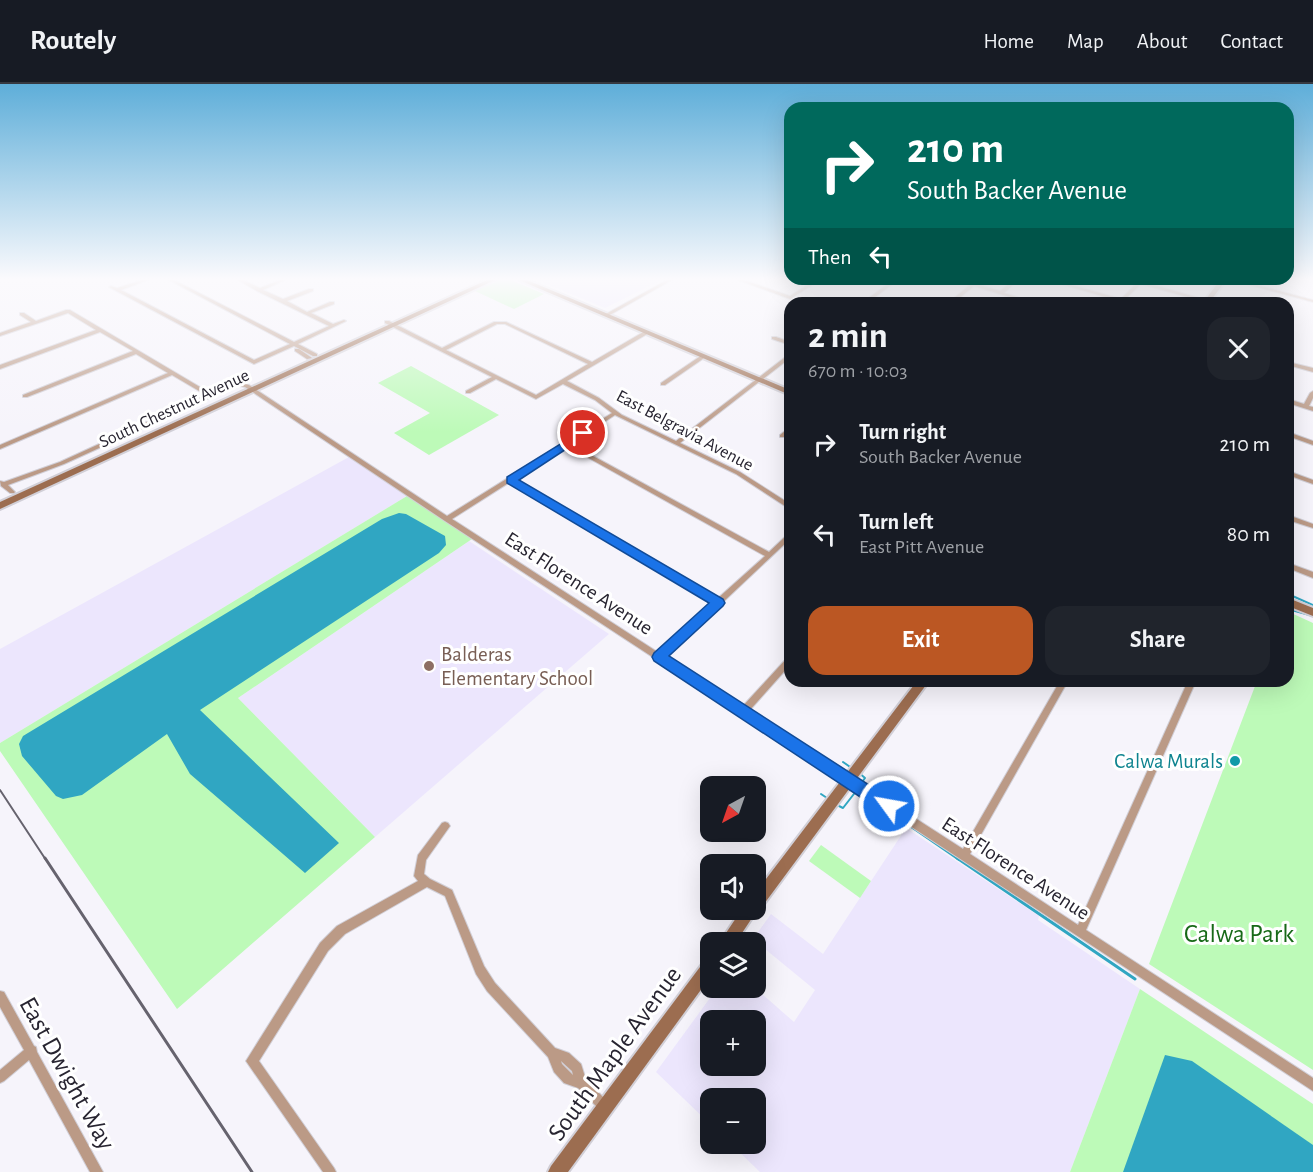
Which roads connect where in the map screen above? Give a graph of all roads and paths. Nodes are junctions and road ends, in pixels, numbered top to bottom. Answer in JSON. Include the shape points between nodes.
{"nodes":[{"id":1,"x":98,"y":331,"type":"edge"},
{"id":2,"x":101,"y":331,"type":"edge"},
{"id":3,"x":194,"y":331,"type":"edge"},
{"id":4,"x":266,"y":331,"type":"edge"},
{"id":5,"x":323,"y":331,"type":"edge"},
{"id":6,"x":373,"y":331,"type":"edge"},
{"id":7,"x":375,"y":331,"type":"edge"},
{"id":8,"x":403,"y":331,"type":"edge"},
{"id":9,"x":480,"y":331,"type":"edge"},
{"id":10,"x":522,"y":331,"type":"edge"},
{"id":11,"x":644,"y":331,"type":"edge"},
{"id":12,"x":647,"y":332,"type":"junction"},
{"id":13,"x":774,"y":338,"type":"dead end"},
{"id":14,"x":784,"y":342,"type":"edge"},
{"id":15,"x":292,"y":345,"type":"junction"},
{"id":16,"x":441,"y":350,"type":"junction"},
{"id":17,"x":136,"y":352,"type":"junction"},
{"id":18,"x":312,"y":356,"type":"junction"},
{"id":19,"x":704,"y":356,"type":"junction"},
{"id":20,"x":784,"y":361,"type":"edge"},
{"id":21,"x":592,"y":364,"type":"junction"},
{"id":22,"x":1294,"y":365,"type":"edge"},
{"id":23,"x":0,"y":367,"type":"edge"},
{"id":24,"x":1313,"y":370,"type":"edge"},
{"id":25,"x":172,"y":373,"type":"junction"},
{"id":26,"x":494,"y":378,"type":"junction"},
{"id":27,"x":759,"y":380,"type":"junction"},
{"id":28,"x":564,"y":382,"type":"junction"},
{"id":29,"x":663,"y":384,"type":"dead end"},
{"id":30,"x":250,"y":388,"type":"junction"},
{"id":31,"x":784,"y":390,"type":"edge"},
{"id":32,"x":468,"y":392,"type":"dead end"},
{"id":33,"x":1313,"y":393,"type":"edge"},
{"id":34,"x":210,"y":395,"type":"junction"},
{"id":35,"x":25,"y":396,"type":"dead end"},
{"id":36,"x":1294,"y":403,"type":"edge"},
{"id":37,"x":1306,"y":406,"type":"junction"},
{"id":38,"x":1313,"y":409,"type":"edge"},
{"id":39,"x":615,"y":413,"type":"junction"},
{"id":40,"x":1294,"y":437,"type":"edge"},
{"id":41,"x":676,"y":443,"type":"junction"},
{"id":42,"x":1313,"y":443,"type":"edge"},
{"id":43,"x":567,"y":444,"type":"junction"},
{"id":44,"x":0,"y":447,"type":"edge"},
{"id":45,"x":1294,"y":475,"type":"edge"},
{"id":46,"x":511,"y":480,"type":"junction"},
{"id":47,"x":1313,"y":482,"type":"edge"},
{"id":48,"x":2,"y":483,"type":"edge"},
{"id":49,"x":12,"y":492,"type":"junction"},
{"id":50,"x":0,"y":502,"type":"edge"},
{"id":51,"x":784,"y":503,"type":"edge"},
{"id":52,"x":447,"y":519,"type":"junction"},
{"id":53,"x":1294,"y":519,"type":"edge"},
{"id":54,"x":1313,"y":526,"type":"edge"},
{"id":55,"x":784,"y":541,"type":"edge"},
{"id":56,"x":769,"y":555,"type":"junction"},
{"id":57,"x":1294,"y":567,"type":"edge"},
{"id":58,"x":1313,"y":574,"type":"edge"},
{"id":59,"x":719,"y":603,"type":"junction"},
{"id":60,"x":1294,"y":604,"type":"edge"},
{"id":61,"x":1313,"y":612,"type":"edge"},
{"id":62,"x":659,"y":657,"type":"junction"},
{"id":63,"x":784,"y":667,"type":"edge"},
{"id":64,"x":919,"y":687,"type":"edge"},
{"id":65,"x":1057,"y":687,"type":"edge"},
{"id":66,"x":1189,"y":687,"type":"edge"},
{"id":67,"x":742,"y":713,"type":"junction"},
{"id":68,"x":849,"y":781,"type":"junction"},
{"id":69,"x":445,"y":826,"type":"dead end"},
{"id":70,"x":964,"y":855,"type":"junction"},
{"id":71,"x":427,"y":882,"type":"junction"},
{"id":72,"x":766,"y":890,"type":"edge"},
{"id":73,"x":744,"y":920,"type":"edge"},
{"id":74,"x":735,"y":932,"type":"edge"},
{"id":75,"x":1080,"y":932,"type":"junction"},
{"id":76,"x":700,"y":979,"type":"edge"},
{"id":77,"x":0,"y":996,"type":"edge"},
{"id":78,"x":32,"y":1051,"type":"junction"},
{"id":79,"x":0,"y":1077,"type":"edge"},
{"id":80,"x":1313,"y":1085,"type":"edge"},
{"id":81,"x":605,"y":1107,"type":"junction"},
{"id":82,"x":98,"y":1172,"type":"edge"},
{"id":83,"x":330,"y":1172,"type":"edge"},
{"id":84,"x":557,"y":1172,"type":"edge"}],
"edges":[{"from":1,"to":23,"type":"street"},
{"from":2,"to":17,"type":"street"},
{"from":3,"to":15,"type":"street","via":[[254,362]]},
{"from":4,"to":15,"type":"street"},
{"from":5,"to":15,"type":"street"},
{"from":6,"to":18,"type":"main road","name":"South Chestnut Avenue"},
{"from":7,"to":30,"type":"main road","name":"South Chestnut Avenue"},
{"from":8,"to":16,"type":"street"},
{"from":9,"to":16,"type":"street"},
{"from":10,"to":21,"type":"street"},
{"from":11,"to":12,"type":"main road"},
{"from":12,"to":19,"type":"main road"},
{"from":12,"to":21,"type":"street"},
{"from":13,"to":14,"type":"street"},
{"from":15,"to":18,"type":"street"},
{"from":16,"to":26,"type":"street"},
{"from":17,"to":25,"type":"street"},
{"from":17,"to":35,"type":"street"},
{"from":18,"to":30,"type":"main road","name":"South Chestnut Avenue"},
{"from":19,"to":27,"type":"main road"},
{"from":19,"to":29,"type":"street"},
{"from":20,"to":27,"type":"street"},
{"from":21,"to":28,"type":"street"},
{"from":22,"to":24,"type":"street"},
{"from":25,"to":34,"type":"street"},
{"from":25,"to":44,"type":"street"},
{"from":26,"to":28,"type":"street","via":[[536,397]]},
{"from":26,"to":32,"type":"street"},
{"from":27,"to":31,"type":"main road"},
{"from":27,"to":41,"type":"street"},
{"from":28,"to":39,"type":"street","name":"East Belgravia Avenue"},
{"from":30,"to":34,"type":"street","via":[[235,382]]},
{"from":30,"to":49,"type":"main road","name":"South Chestnut Avenue"},
{"from":30,"to":50,"type":"main road","name":"South Chestnut Avenue"},
{"from":30,"to":52,"type":"street","name":"East Florence Avenue"},
{"from":33,"to":37,"type":"street"},
{"from":34,"to":48,"type":"street","via":[[62,463]]},
{"from":36,"to":37,"type":"street"},
{"from":37,"to":38,"type":"street"},
{"from":39,"to":41,"type":"street","name":"East Belgravia Avenue"},
{"from":39,"to":43,"type":"street"},
{"from":40,"to":42,"type":"street"},
{"from":41,"to":51,"type":"street","name":"East Belgravia Avenue","via":[[738,473]]},
{"from":43,"to":46,"type":"street"},
{"from":43,"to":56,"type":"street"},
{"from":45,"to":47,"type":"street"},
{"from":46,"to":52,"type":"street"},
{"from":46,"to":59,"type":"street"},
{"from":48,"to":49,"type":"street"},
{"from":49,"to":50,"type":"main road","name":"South Chestnut Avenue"},
{"from":52,"to":62,"type":"street","name":"East Florence Avenue"},
{"from":53,"to":54,"type":"street"},
{"from":55,"to":56,"type":"street"},
{"from":56,"to":59,"type":"street"},
{"from":57,"to":58,"type":"street"},
{"from":59,"to":62,"type":"street"},
{"from":60,"to":61,"type":"main road"},
{"from":62,"to":67,"type":"street","name":"East Florence Avenue"},
{"from":63,"to":67,"type":"street"},
{"from":64,"to":68,"type":"main road"},
{"from":65,"to":70,"type":"street"},
{"from":66,"to":75,"type":"street"},
{"from":67,"to":68,"type":"street","name":"East Florence Avenue"},
{"from":68,"to":70,"type":"street","name":"East Florence Avenue"},
{"from":68,"to":72,"type":"main road"},
{"from":69,"to":71,"type":"street","via":[[421,858],[419,876]]},
{"from":70,"to":75,"type":"street","name":"East Florence Avenue"},
{"from":71,"to":81,"type":"street","via":[[449,894],[486,978],[552,1053],[568,1079],[581,1083]]},
{"from":71,"to":83,"type":"street","via":[[341,930],[324,947],[252,1061]]},
{"from":73,"to":74,"type":"main road"},
{"from":75,"to":80,"type":"street","name":"East Florence Avenue"},
{"from":76,"to":81,"type":"main road","name":"South Maple Avenue"},
{"from":77,"to":78,"type":"street","name":"East Dwight Way"},
{"from":78,"to":79,"type":"street"},
{"from":78,"to":82,"type":"street","name":"East Dwight Way"},
{"from":81,"to":84,"type":"main road","name":"South Maple Avenue"}]}
